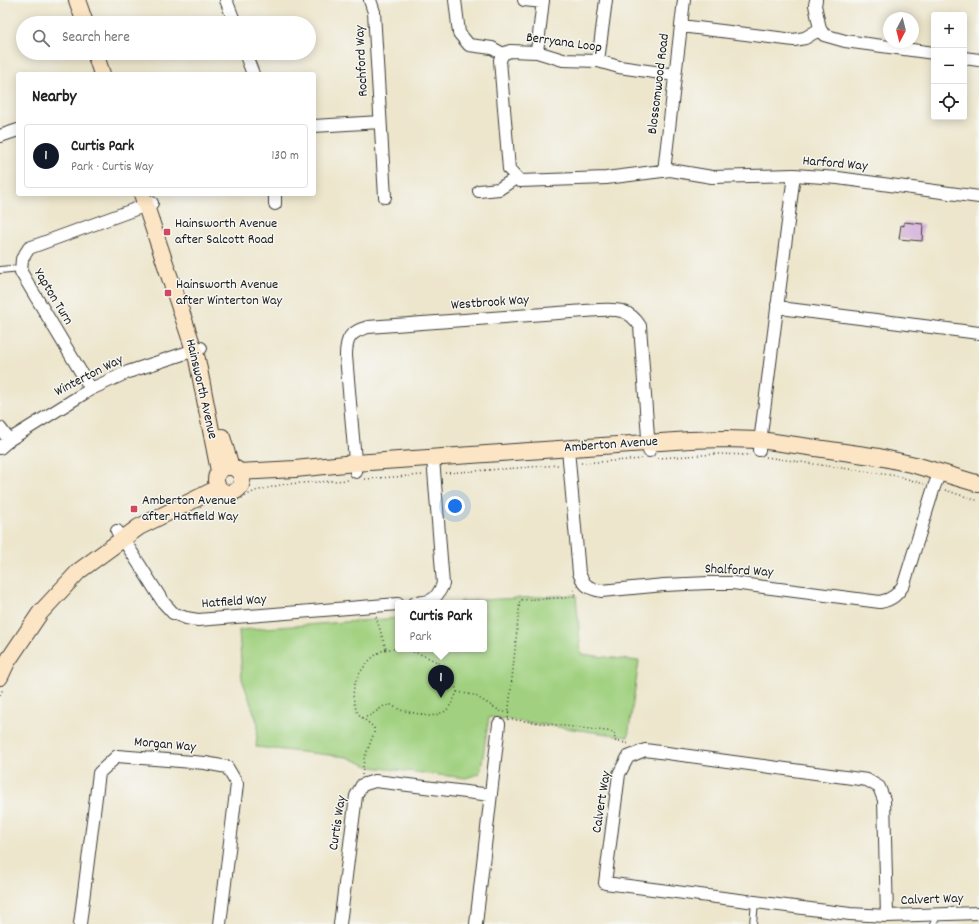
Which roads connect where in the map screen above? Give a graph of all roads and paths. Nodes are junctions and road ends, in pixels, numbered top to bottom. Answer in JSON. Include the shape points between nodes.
{"nodes":[{"id":1,"x":77,"y":0,"type":"edge"},
{"id":2,"x":85,"y":0,"type":"edge"},
{"id":3,"x":226,"y":0,"type":"edge"},
{"id":4,"x":370,"y":0,"type":"edge"},
{"id":5,"x":455,"y":0,"type":"edge"},
{"id":6,"x":524,"y":0,"type":"edge"},
{"id":7,"x":606,"y":0,"type":"edge"},
{"id":8,"x":684,"y":0,"type":"edge"},
{"id":9,"x":816,"y":0,"type":"edge"},
{"id":10,"x":543,"y":1,"type":"edge"},
{"id":11,"x":83,"y":16,"type":"edge"},
{"id":12,"x":91,"y":16,"type":"edge"},
{"id":13,"x":232,"y":16,"type":"edge"},
{"id":14,"x":681,"y":26,"type":"junction"},
{"id":15,"x":820,"y":29,"type":"junction"},
{"id":16,"x":537,"y":52,"type":"junction"},
{"id":17,"x":931,"y":53,"type":"edge"},
{"id":18,"x":503,"y":54,"type":"junction"},
{"id":19,"x":967,"y":58,"type":"edge"},
{"id":20,"x":97,"y":60,"type":"edge"},
{"id":21,"x":105,"y":60,"type":"edge"},
{"id":22,"x":248,"y":60,"type":"edge"},
{"id":23,"x":979,"y":60,"type":"edge"},
{"id":24,"x":598,"y":62,"type":"junction"},
{"id":25,"x":101,"y":72,"type":"edge"},
{"id":26,"x":109,"y":72,"type":"edge"},
{"id":27,"x":252,"y":72,"type":"edge"},
{"id":28,"x":675,"y":75,"type":"junction"},
{"id":29,"x":380,"y":122,"type":"junction"},
{"id":30,"x":316,"y":126,"type":"edge"},
{"id":31,"x":16,"y":131,"type":"edge"},
{"id":32,"x":0,"y":136,"type":"edge"},
{"id":33,"x":664,"y":171,"type":"junction"},
{"id":34,"x":794,"y":175,"type":"junction"},
{"id":35,"x":516,"y":178,"type":"junction"},
{"id":36,"x":479,"y":191,"type":"dead end"},
{"id":37,"x":385,"y":197,"type":"dead end"},
{"id":38,"x":979,"y":197,"type":"edge"},
{"id":39,"x":147,"y":199,"type":"edge"},
{"id":40,"x":21,"y":268,"type":"junction"},
{"id":41,"x":0,"y":270,"type":"edge"},
{"id":42,"x":777,"y":305,"type":"junction"},
{"id":43,"x":979,"y":333,"type":"edge"},
{"id":44,"x":198,"y":349,"type":"junction"},
{"id":45,"x":91,"y":389,"type":"junction"},
{"id":46,"x":0,"y":428,"type":"edge"},
{"id":47,"x":9,"y":440,"type":"junction"},
{"id":48,"x":0,"y":448,"type":"edge"},
{"id":49,"x":758,"y":451,"type":"junction"},
{"id":50,"x":649,"y":453,"type":"junction"},
{"id":51,"x":569,"y":457,"type":"junction"},
{"id":52,"x":434,"y":466,"type":"junction"},
{"id":53,"x":356,"y":474,"type":"junction"},
{"id":54,"x":226,"y":480,"type":"junction"},
{"id":55,"x":936,"y":480,"type":"junction"},
{"id":56,"x":979,"y":484,"type":"edge"},
{"id":57,"x":979,"y":494,"type":"edge"},
{"id":58,"x":979,"y":501,"type":"edge"},
{"id":59,"x":119,"y":535,"type":"junction"},
{"id":60,"x":584,"y":584,"type":"junction"},
{"id":61,"x":430,"y":600,"type":"edge"},
{"id":62,"x":395,"y":604,"type":"edge"},
{"id":63,"x":372,"y":607,"type":"junction"},
{"id":64,"x":386,"y":649,"type":"junction"},
{"id":65,"x":395,"y":649,"type":"edge"},
{"id":66,"x":414,"y":652,"type":"edge"},
{"id":67,"x":2,"y":668,"type":"edge"},
{"id":68,"x":457,"y":692,"type":"junction"},
{"id":69,"x":0,"y":695,"type":"edge"},
{"id":70,"x":509,"y":713,"type":"junction"},
{"id":71,"x":364,"y":718,"type":"junction"},
{"id":72,"x":503,"y":721,"type":"junction"},
{"id":73,"x":641,"y":752,"type":"junction"},
{"id":74,"x":364,"y":784,"type":"junction"},
{"id":75,"x":491,"y":795,"type":"junction"},
{"id":76,"x":756,"y":902,"type":"junction"},
{"id":77,"x":979,"y":913,"type":"edge"},
{"id":78,"x":887,"y":916,"type":"junction"},
{"id":79,"x":935,"y":919,"type":"edge"},
{"id":80,"x":80,"y":924,"type":"edge"},
{"id":81,"x":220,"y":924,"type":"edge"},
{"id":82,"x":340,"y":924,"type":"edge"},
{"id":83,"x":476,"y":924,"type":"edge"},
{"id":84,"x":753,"y":924,"type":"edge"}],
"edges":[{"from":1,"to":11,"type":"street"},
{"from":2,"to":12,"type":"street"},
{"from":3,"to":13,"type":"street"},
{"from":4,"to":29,"type":"street","name":"Rochford Way","via":[[374,12]]},
{"from":5,"to":18,"type":"street","via":[[459,33],[469,45],[492,48]]},
{"from":6,"to":10,"type":"street"},
{"from":7,"to":24,"type":"street"},
{"from":8,"to":14,"type":"street","name":"Blossomwood Road"},
{"from":9,"to":15,"type":"street"},
{"from":10,"to":16,"type":"street"},
{"from":14,"to":15,"type":"street","via":[[794,40],[805,38]]},
{"from":14,"to":28,"type":"street","name":"Blossomwood Road"},
{"from":15,"to":17,"type":"street","via":[[824,35],[845,41]]},
{"from":16,"to":18,"type":"street","name":"Berryana Loop","via":[[510,51]]},
{"from":16,"to":24,"type":"street","name":"Berryana Loop","via":[[563,60]]},
{"from":18,"to":35,"type":"street","via":[[500,60],[509,168]]},
{"from":19,"to":23,"type":"street"},
{"from":20,"to":25,"type":"street"},
{"from":21,"to":26,"type":"street"},
{"from":22,"to":27,"type":"street"},
{"from":24,"to":28,"type":"street","name":"Berryana Loop"},
{"from":28,"to":33,"type":"street","name":"Blossomwood Road"},
{"from":29,"to":30,"type":"street"},
{"from":29,"to":37,"type":"street","name":"Rochford Way"},
{"from":31,"to":32,"type":"street"},
{"from":33,"to":34,"type":"street","via":[[712,177]]},
{"from":33,"to":35,"type":"street","via":[[606,178],[530,182]]},
{"from":34,"to":38,"type":"street","name":"Harford Way","via":[[838,178]]},
{"from":34,"to":42,"type":"street","name":"Harford Way"},
{"from":35,"to":36,"type":"street","via":[[499,189]]},
{"from":39,"to":40,"type":"street","name":"Yapton Turn","via":[[29,248],[22,259]]},
{"from":39,"to":44,"type":"street","name":"Hainsworth Avenue"},
{"from":40,"to":41,"type":"lane"},
{"from":40,"to":45,"type":"street","name":"Yapton Turn","via":[[21,272]]},
{"from":42,"to":43,"type":"street","via":[[809,312]]},
{"from":42,"to":49,"type":"street","name":"Harford Way"},
{"from":44,"to":45,"type":"street","name":"Winterton Way","via":[[128,372]]},
{"from":44,"to":54,"type":"street","name":"Hainsworth Avenue"},
{"from":45,"to":47,"type":"street","name":"Winterton Way"},
{"from":46,"to":47,"type":"street"},
{"from":47,"to":48,"type":"street","name":"Winterton Way"},
{"from":49,"to":50,"type":"path","via":[[718,454]]},
{"from":49,"to":50,"type":"street","name":"Amberton Avenue","via":[[720,448]]},
{"from":49,"to":55,"type":"path","via":[[897,476]]},
{"from":49,"to":55,"type":"street","name":"Amberton Avenue","via":[[896,470]]},
{"from":50,"to":51,"type":"street","name":"Amberton Avenue"},
{"from":50,"to":51,"type":"path"},
{"from":50,"to":53,"type":"street","name":"Westbrook Way","via":[[640,326],[634,317],[624,311],[591,310],[356,330],[349,337],[346,356]]},
{"from":51,"to":52,"type":"street","name":"Amberton Avenue"},
{"from":51,"to":52,"type":"path"},
{"from":51,"to":60,"type":"street","via":[[579,573]]},
{"from":52,"to":53,"type":"street","name":"Amberton Avenue"},
{"from":52,"to":53,"type":"path"},
{"from":52,"to":61,"type":"street","via":[[443,584],[439,593]]},
{"from":53,"to":54,"type":"street","name":"Amberton Avenue"},
{"from":53,"to":54,"type":"path","via":[[285,484],[255,491],[231,501]]},
{"from":54,"to":59,"type":"street","name":"Amberton Avenue","via":[[139,527]]},
{"from":55,"to":56,"type":"street","name":"Amberton Avenue"},
{"from":55,"to":57,"type":"street","name":"Amberton Avenue"},
{"from":55,"to":58,"type":"path"},
{"from":55,"to":60,"type":"street","name":"Shalford Way","via":[[904,584],[888,601],[733,583],[601,591]]},
{"from":59,"to":63,"type":"street","name":"Hatfield Way","via":[[163,602],[173,613],[186,618],[198,620]]},
{"from":59,"to":67,"type":"street","name":"Amberton Avenue","via":[[59,591],[40,613]]},
{"from":60,"to":70,"type":"path","via":[[579,589],[574,589],[575,597],[520,600]]},
{"from":62,"to":63,"type":"street","name":"Hatfield Way"},
{"from":63,"to":64,"type":"path"},
{"from":64,"to":65,"type":"path"},
{"from":64,"to":71,"type":"path","via":[[375,655],[362,669],[355,682],[353,697],[358,713]]},
{"from":66,"to":68,"type":"path","via":[[451,672]]},
{"from":67,"to":69,"type":"path"},
{"from":68,"to":70,"type":"path","via":[[474,695],[500,711]]},
{"from":68,"to":71,"type":"path","via":[[446,711],[436,716],[400,710],[391,705],[384,706]]},
{"from":70,"to":72,"type":"path"},
{"from":71,"to":74,"type":"path","via":[[374,728],[364,759]]},
{"from":72,"to":73,"type":"path","via":[[614,732],[615,741],[637,747]]},
{"from":72,"to":75,"type":"street"},
{"from":73,"to":76,"type":"street","name":"Calvert Way","via":[[628,757],[619,774],[605,884]]},
{"from":73,"to":78,"type":"street","name":"Calvert Way","via":[[645,750],[867,780],[879,787],[884,800]]},
{"from":74,"to":75,"type":"street","name":"Curtis Way","via":[[375,781]]},
{"from":74,"to":82,"type":"street","name":"Curtis Way","via":[[356,796]]},
{"from":75,"to":83,"type":"street"},
{"from":76,"to":78,"type":"street","name":"Calvert Way"},
{"from":76,"to":84,"type":"lane"},
{"from":77,"to":79,"type":"street","name":"Calvert Way"},
{"from":78,"to":79,"type":"street","name":"Calvert Way"},
{"from":80,"to":81,"type":"street","name":"Morgan Way","via":[[99,773],[117,756],[227,767],[237,784]]}]}
